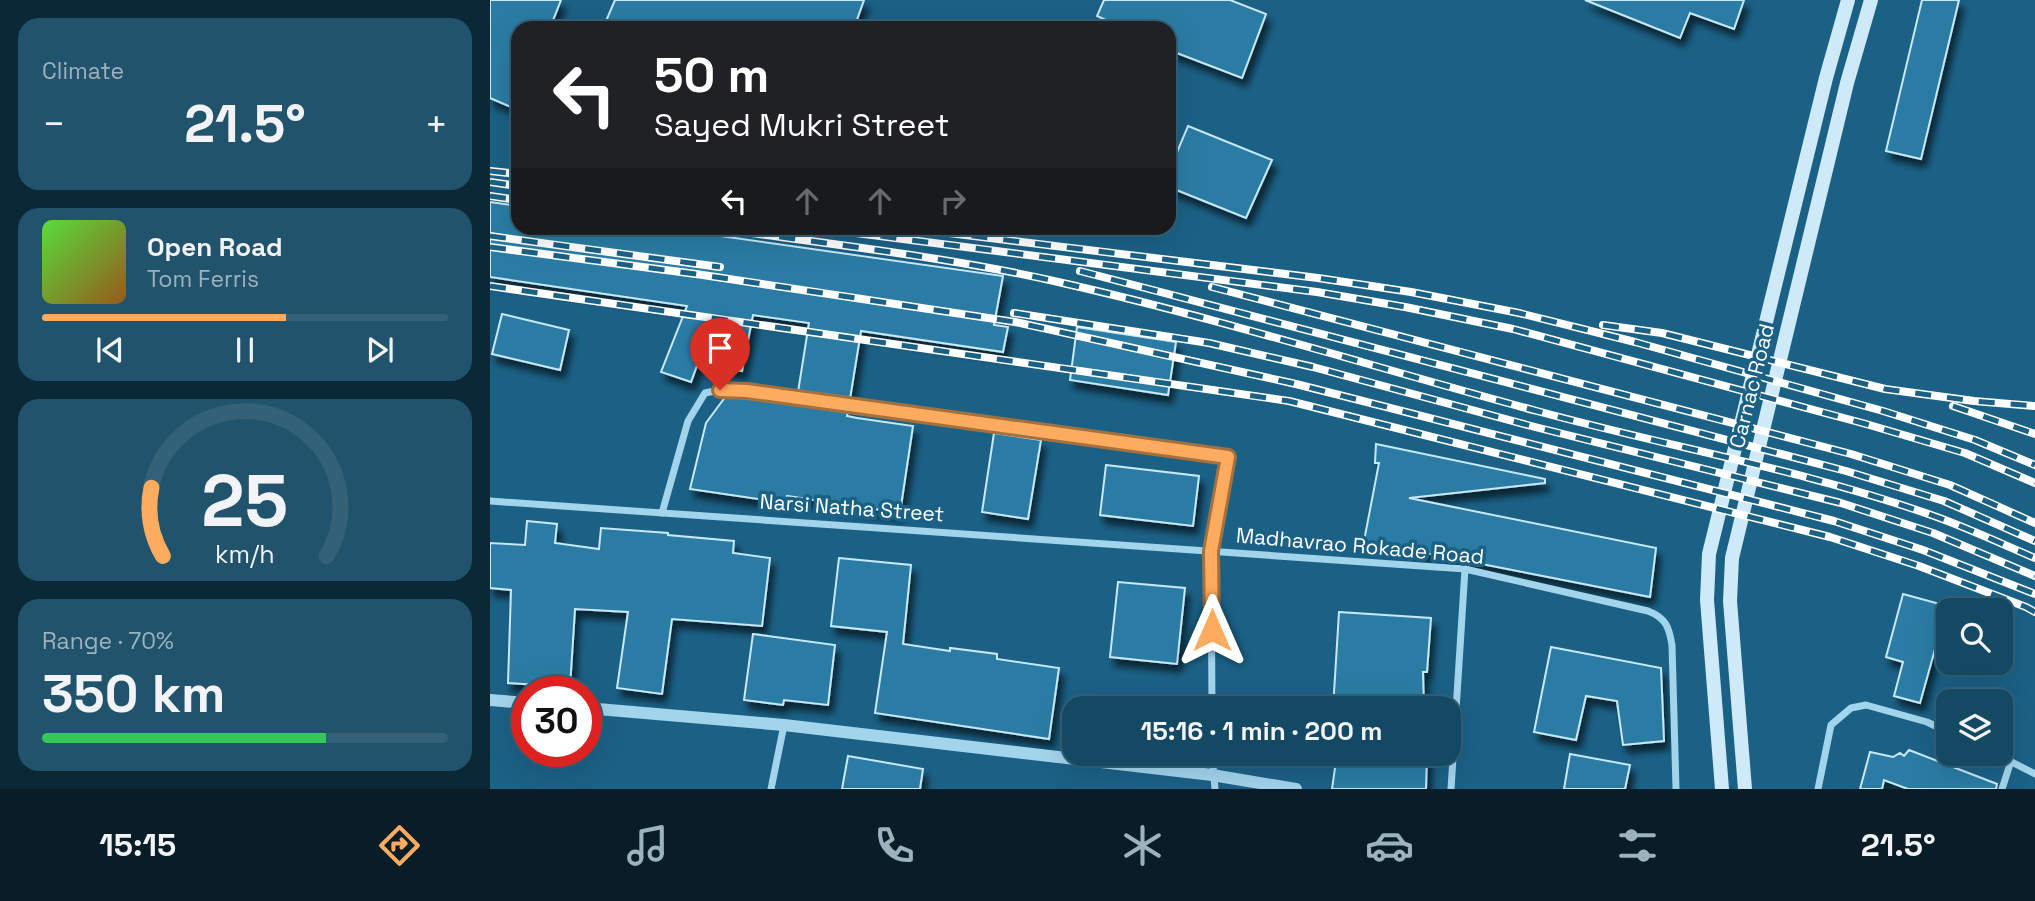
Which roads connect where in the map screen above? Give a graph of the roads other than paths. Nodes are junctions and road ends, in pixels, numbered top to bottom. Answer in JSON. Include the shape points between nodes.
{"nodes":[{"id":1,"x":1848,"y":0,"type":"edge"},
{"id":2,"x":1871,"y":0,"type":"edge"},
{"id":3,"x":490,"y":500,"type":"edge"},
{"id":4,"x":662,"y":513,"type":"junction"},
{"id":5,"x":1211,"y":551,"type":"junction"},
{"id":6,"x":1465,"y":569,"type":"junction"},
{"id":7,"x":1212,"y":696,"type":"edge"},
{"id":8,"x":490,"y":700,"type":"edge"},
{"id":9,"x":511,"y":702,"type":"edge"},
{"id":10,"x":602,"y":709,"type":"edge"},
{"id":11,"x":784,"y":725,"type":"junction"},
{"id":12,"x":1936,"y":726,"type":"edge"},
{"id":13,"x":2013,"y":762,"type":"edge"},
{"id":14,"x":1212,"y":766,"type":"edge"},
{"id":15,"x":2009,"y":766,"type":"edge"},
{"id":16,"x":2035,"y":774,"type":"edge"},
{"id":17,"x":1212,"y":775,"type":"junction"},
{"id":18,"x":771,"y":789,"type":"edge"},
{"id":19,"x":1215,"y":789,"type":"edge"},
{"id":20,"x":1296,"y":789,"type":"edge"},
{"id":21,"x":1451,"y":789,"type":"edge"},
{"id":22,"x":1676,"y":789,"type":"edge"},
{"id":23,"x":1722,"y":789,"type":"edge"},
{"id":24,"x":1745,"y":789,"type":"edge"},
{"id":25,"x":1818,"y":789,"type":"edge"},
{"id":26,"x":2002,"y":789,"type":"edge"}],
"edges":[{"from":1,"to":23,"type":"main road","name":"Carnac Road","via":[[1709,554],[1707,600]]},
{"from":2,"to":24,"type":"main road","name":"Carnac Road","via":[[1732,558],[1730,601]]},
{"from":3,"to":4,"type":"street","name":"Narsi Natha Street"},
{"from":4,"to":5,"type":"street","name":"Narsi Natha Street"},
{"from":4,"to":5,"type":"street","via":[[688,421],[705,393],[720,390],[1228,457]]},
{"from":5,"to":6,"type":"street","name":"Madhavrao Rokade Road"},
{"from":5,"to":7,"type":"street"},
{"from":6,"to":21,"type":"street"},
{"from":6,"to":22,"type":"street","name":"Madhavrao Rokade Road","via":[[1660,615],[1668,625],[1672,645]]},
{"from":8,"to":9,"type":"street"},
{"from":10,"to":11,"type":"street"},
{"from":11,"to":17,"type":"street"},
{"from":11,"to":18,"type":"street"},
{"from":12,"to":25,"type":"street","via":[[1866,705],[1851,708],[1831,725]]},
{"from":13,"to":16,"type":"street"},
{"from":14,"to":17,"type":"street"},
{"from":15,"to":26,"type":"street"},
{"from":17,"to":19,"type":"street"},
{"from":17,"to":20,"type":"street"}]}
